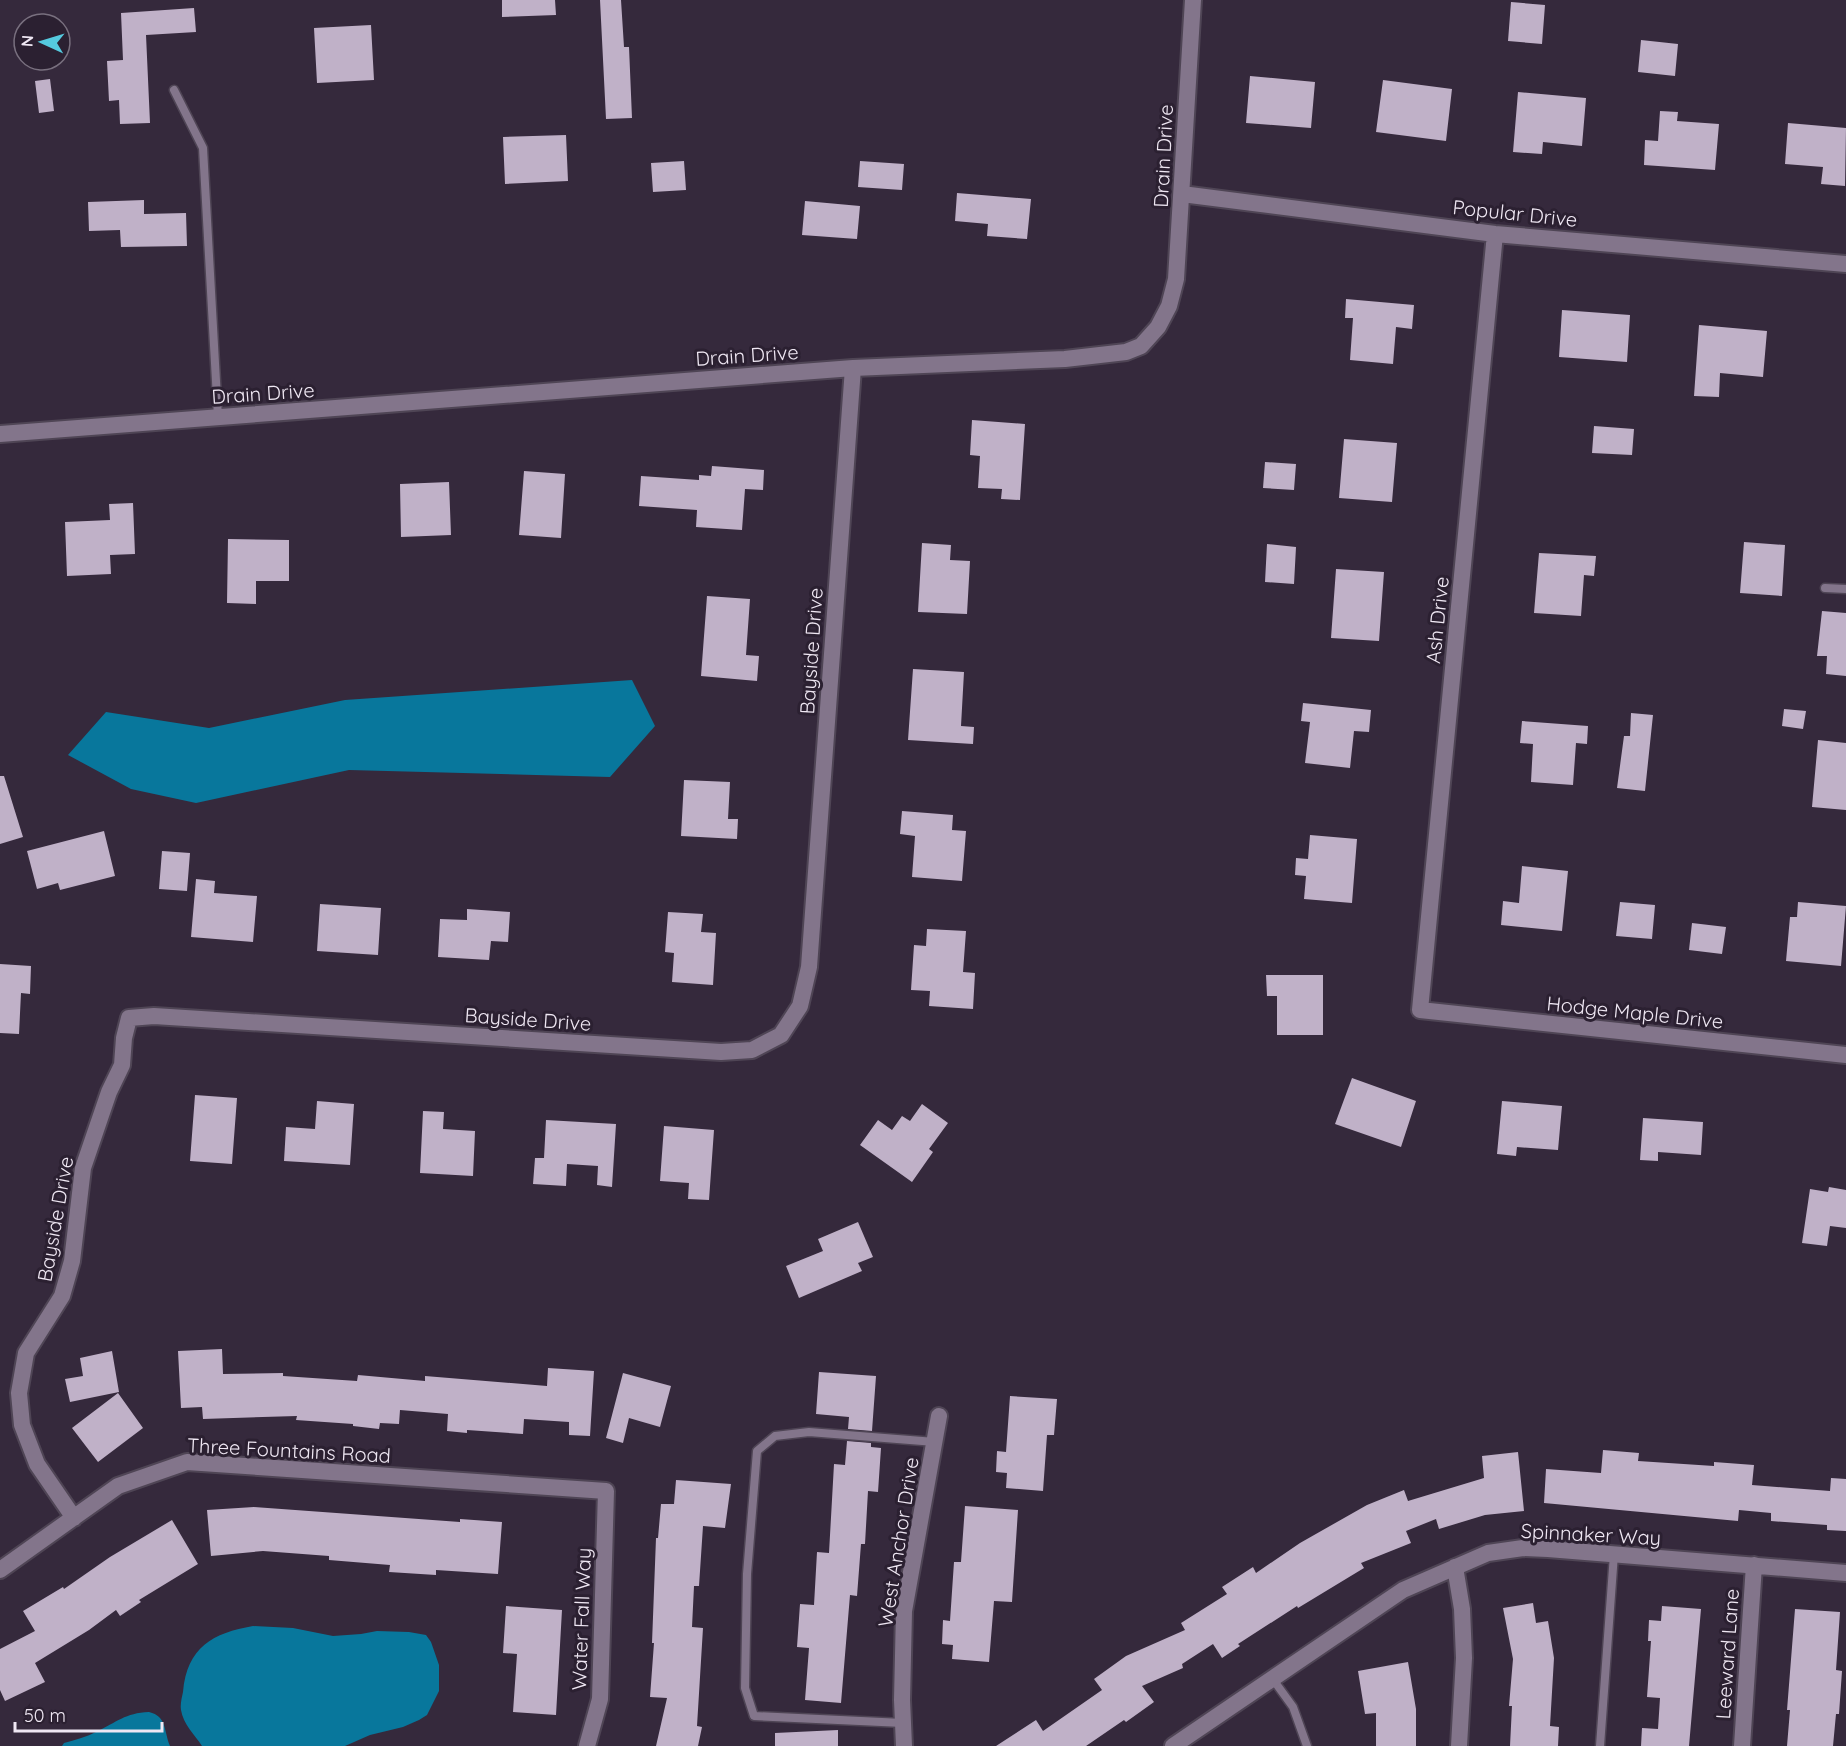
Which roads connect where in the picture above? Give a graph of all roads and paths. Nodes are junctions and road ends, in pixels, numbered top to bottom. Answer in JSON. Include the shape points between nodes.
{"nodes":[{"id":1,"x":1193,"y":0,"type":"edge"},
{"id":2,"x":174,"y":90,"type":"dead end"},
{"id":3,"x":1182,"y":194,"type":"junction"},
{"id":4,"x":1495,"y":234,"type":"junction"},
{"id":5,"x":1846,"y":264,"type":"edge"},
{"id":6,"x":853,"y":368,"type":"junction"},
{"id":7,"x":218,"y":417,"type":"junction"},
{"id":8,"x":0,"y":434,"type":"edge"},
{"id":9,"x":1825,"y":588,"type":"dead end"},
{"id":10,"x":1846,"y":589,"type":"edge"},
{"id":11,"x":1420,"y":1010,"type":"joint"},
{"id":12,"x":1846,"y":1055,"type":"edge"},
{"id":13,"x":939,"y":1416,"type":"dead end"},
{"id":14,"x":934,"y":1442,"type":"junction"},
{"id":15,"x":606,"y":1491,"type":"joint"},
{"id":16,"x":74,"y":1518,"type":"junction"},
{"id":17,"x":1614,"y":1554,"type":"junction"},
{"id":18,"x":1754,"y":1565,"type":"junction"},
{"id":19,"x":1455,"y":1567,"type":"junction"},
{"id":20,"x":0,"y":1570,"type":"edge"},
{"id":21,"x":1846,"y":1573,"type":"edge"},
{"id":22,"x":1272,"y":1678,"type":"junction"},
{"id":23,"x":903,"y":1723,"type":"junction"},
{"id":24,"x":587,"y":1746,"type":"edge"},
{"id":25,"x":904,"y":1746,"type":"edge"},
{"id":26,"x":1173,"y":1746,"type":"edge"},
{"id":27,"x":1306,"y":1746,"type":"edge"},
{"id":28,"x":1459,"y":1746,"type":"edge"},
{"id":29,"x":1600,"y":1746,"type":"edge"},
{"id":30,"x":1742,"y":1746,"type":"edge"}],
"edges":[{"from":1,"to":3,"type":"street","name":"Drain Drive"},
{"from":2,"to":7,"type":"lane","via":[[202,148]]},
{"from":3,"to":4,"type":"street","name":"Popular Drive"},
{"from":3,"to":6,"type":"street","name":"Drain Drive","via":[[1176,279],[1169,306],[1158,327],[1141,346],[1126,352],[1065,359]]},
{"from":4,"to":5,"type":"street","name":"Popular Drive"},
{"from":4,"to":11,"type":"street","name":"Ash Drive"},
{"from":6,"to":7,"type":"street","name":"Drain Drive"},
{"from":6,"to":16,"type":"street","name":"Bayside Drive","via":[[809,967],[801,1006],[781,1035],[752,1050],[721,1052],[154,1016],[129,1018],[122,1065],[83,1168],[72,1261],[62,1296],[26,1353],[19,1393],[22,1425],[37,1464]]},
{"from":7,"to":8,"type":"street","name":"Drain Drive"},
{"from":9,"to":10,"type":"lane"},
{"from":11,"to":12,"type":"street","name":"Hodge Maple Drive"},
{"from":13,"to":14,"type":"street","name":"West Anchor Drive"},
{"from":14,"to":23,"type":"street","name":"West Anchor Drive","via":[[904,1611]]},
{"from":14,"to":23,"type":"lane","via":[[809,1432],[775,1436],[757,1451],[747,1574],[745,1688],[754,1716]]},
{"from":15,"to":16,"type":"street","name":"Three Fountains Road","via":[[187,1462],[118,1486]]},
{"from":15,"to":24,"type":"street","name":"Water Fall Way","via":[[600,1699]]},
{"from":16,"to":20,"type":"street","name":"Three Fountains Road"},
{"from":17,"to":18,"type":"street","name":"Spinnaker Way"},
{"from":17,"to":19,"type":"street","name":"Spinnaker Way","via":[[1523,1548],[1488,1553]]},
{"from":17,"to":29,"type":"lane"},
{"from":18,"to":21,"type":"street","name":"Spinnaker Way"},
{"from":18,"to":30,"type":"street","name":"Leeward Lane"},
{"from":19,"to":22,"type":"street","name":"Spinnaker Way","via":[[1403,1590]]},
{"from":19,"to":28,"type":"street","via":[[1463,1638]]},
{"from":22,"to":26,"type":"street","name":"Spinnaker Way"},
{"from":22,"to":27,"type":"lane","via":[[1293,1707]]},
{"from":23,"to":25,"type":"street","name":"West Anchor Drive"}]}
